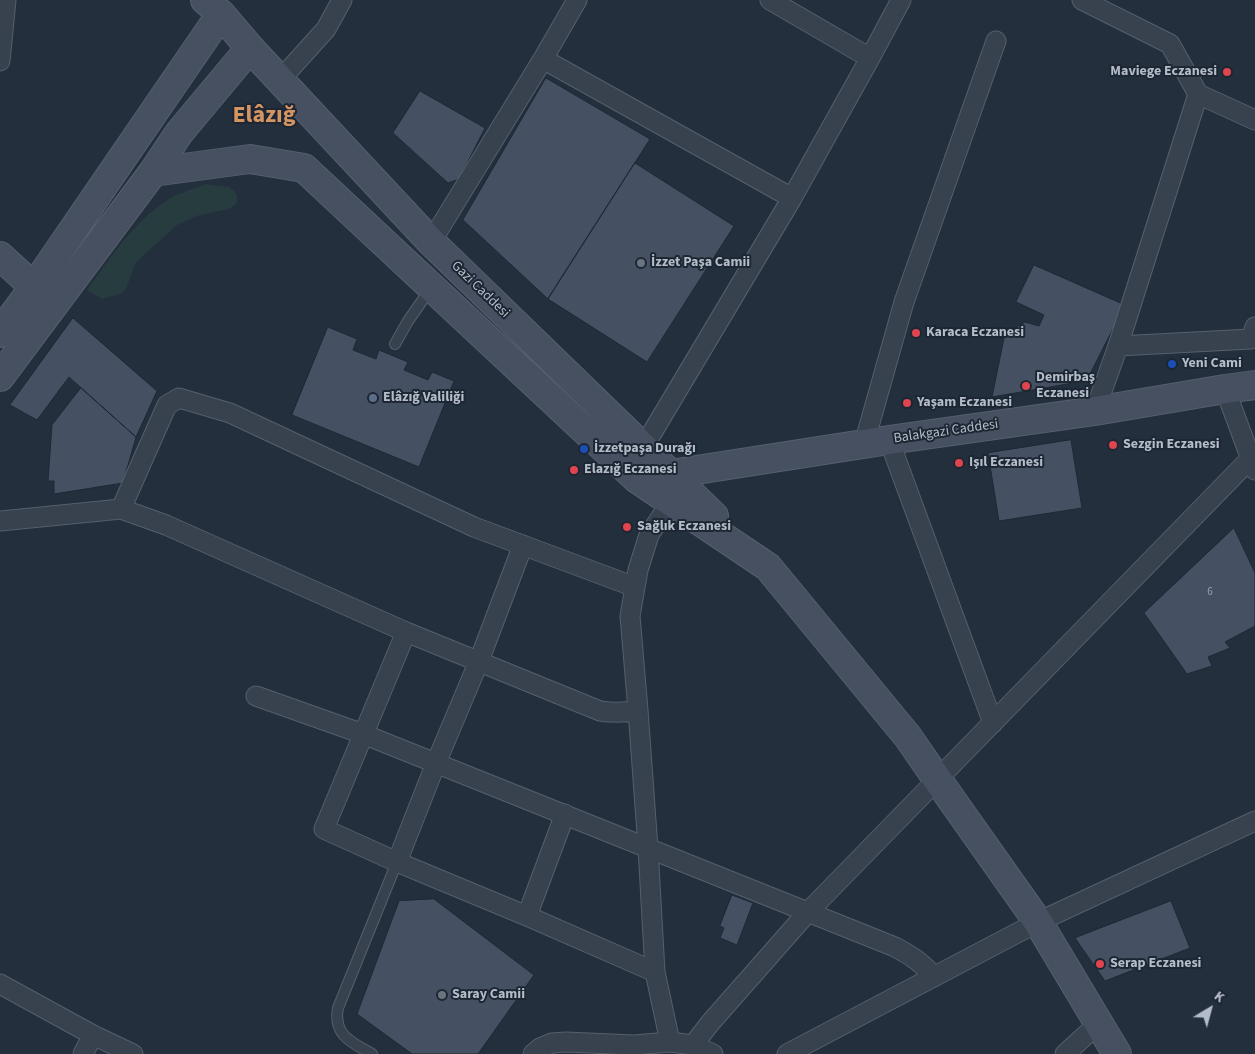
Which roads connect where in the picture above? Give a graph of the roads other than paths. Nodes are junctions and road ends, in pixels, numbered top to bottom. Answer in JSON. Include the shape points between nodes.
{"nodes":[{"id":1,"x":6,"y":0,"type":"edge"},
{"id":2,"x":342,"y":0,"type":"edge"},
{"id":3,"x":577,"y":0,"type":"edge"},
{"id":4,"x":770,"y":0,"type":"edge"},
{"id":5,"x":901,"y":0,"type":"edge"},
{"id":6,"x":1082,"y":0,"type":"edge"},
{"id":7,"x":213,"y":7,"type":"edge"},
{"id":8,"x":996,"y":41,"type":"dead end"},
{"id":9,"x":250,"y":48,"type":"junction"},
{"id":10,"x":870,"y":58,"type":"junction"},
{"id":11,"x":542,"y":59,"type":"junction"},
{"id":12,"x":0,"y":61,"type":"edge"},
{"id":13,"x":281,"y":79,"type":"junction"},
{"id":14,"x":1198,"y":94,"type":"junction"},
{"id":15,"x":1255,"y":120,"type":"edge"},
{"id":16,"x":153,"y":172,"type":"junction"},
{"id":17,"x":792,"y":198,"type":"junction"},
{"id":18,"x":431,"y":242,"type":"junction"},
{"id":19,"x":0,"y":256,"type":"edge"},
{"id":20,"x":431,"y":287,"type":"junction"},
{"id":21,"x":45,"y":294,"type":"junction"},
{"id":22,"x":1255,"y":327,"type":"edge"},
{"id":23,"x":0,"y":333,"type":"edge"},
{"id":24,"x":395,"y":344,"type":"dead end"},
{"id":25,"x":1118,"y":346,"type":"junction"},
{"id":26,"x":0,"y":377,"type":"edge"},
{"id":27,"x":1255,"y":385,"type":"edge"},
{"id":28,"x":1224,"y":389,"type":"junction"},
{"id":29,"x":1095,"y":412,"type":"junction"},
{"id":30,"x":876,"y":442,"type":"junction"},
{"id":31,"x":643,"y":448,"type":"junction"},
{"id":32,"x":1252,"y":465,"type":"edge"},
{"id":33,"x":671,"y":474,"type":"junction"},
{"id":34,"x":637,"y":480,"type":"junction"},
{"id":35,"x":671,"y":502,"type":"junction"},
{"id":36,"x":121,"y":509,"type":"junction"},
{"id":37,"x":0,"y":522,"type":"edge"},
{"id":38,"x":523,"y":545,"type":"junction"},
{"id":39,"x":768,"y":567,"type":"junction"},
{"id":40,"x":635,"y":587,"type":"junction"},
{"id":41,"x":406,"y":632,"type":"junction"},
{"id":42,"x":479,"y":661,"type":"junction"},
{"id":43,"x":256,"y":696,"type":"dead end"},
{"id":44,"x":638,"y":710,"type":"junction"},
{"id":45,"x":993,"y":723,"type":"junction"},
{"id":46,"x":363,"y":734,"type":"junction"},
{"id":47,"x":436,"y":763,"type":"junction"},
{"id":48,"x":936,"y":780,"type":"junction"},
{"id":49,"x":565,"y":814,"type":"junction"},
{"id":50,"x":1255,"y":821,"type":"edge"},
{"id":51,"x":648,"y":848,"type":"junction"},
{"id":52,"x":397,"y":862,"type":"junction"},
{"id":53,"x":807,"y":913,"type":"junction"},
{"id":54,"x":527,"y":916,"type":"junction"},
{"id":55,"x":1038,"y":922,"type":"junction"},
{"id":56,"x":654,"y":972,"type":"junction"},
{"id":57,"x":934,"y":977,"type":"junction"},
{"id":58,"x":0,"y":984,"type":"edge"},
{"id":59,"x":1099,"y":1023,"type":"junction"},
{"id":60,"x":94,"y":1035,"type":"junction"},
{"id":61,"x":670,"y":1042,"type":"junction"},
{"id":62,"x":693,"y":1045,"type":"junction"},
{"id":63,"x":83,"y":1054,"type":"edge"},
{"id":64,"x":134,"y":1054,"type":"edge"},
{"id":65,"x":372,"y":1054,"type":"edge"},
{"id":66,"x":533,"y":1054,"type":"edge"},
{"id":67,"x":713,"y":1054,"type":"edge"},
{"id":68,"x":787,"y":1054,"type":"edge"},
{"id":69,"x":1065,"y":1054,"type":"edge"},
{"id":70,"x":1116,"y":1054,"type":"edge"}],
"edges":[{"from":1,"to":12,"type":"street"},
{"from":2,"to":13,"type":"street","via":[[326,29]]},
{"from":3,"to":11,"type":"street"},
{"from":4,"to":10,"type":"street"},
{"from":5,"to":10,"type":"street"},
{"from":6,"to":14,"type":"street","via":[[1170,44]]},
{"from":7,"to":9,"type":"main road","name":"Gazi Caddesi"},
{"from":7,"to":21,"type":"main road"},
{"from":8,"to":30,"type":"street","via":[[904,302]]},
{"from":9,"to":13,"type":"main road","name":"Gazi Caddesi"},
{"from":9,"to":16,"type":"main road","via":[[179,133]]},
{"from":10,"to":17,"type":"street"},
{"from":11,"to":17,"type":"street"},
{"from":11,"to":18,"type":"street"},
{"from":13,"to":18,"type":"main road","name":"Gazi Caddesi"},
{"from":14,"to":15,"type":"street"},
{"from":14,"to":25,"type":"street"},
{"from":16,"to":20,"type":"main road","via":[[250,159],[304,168]]},
{"from":16,"to":21,"type":"main road"},
{"from":17,"to":31,"type":"street"},
{"from":18,"to":31,"type":"main road","name":"Gazi Caddesi"},
{"from":19,"to":21,"type":"main road"},
{"from":20,"to":24,"type":"lane"},
{"from":20,"to":34,"type":"main road"},
{"from":21,"to":23,"type":"main road"},
{"from":21,"to":26,"type":"main road"},
{"from":22,"to":25,"type":"street","via":[[1251,339]]},
{"from":25,"to":29,"type":"street"},
{"from":27,"to":28,"type":"main road","name":"Balakgazi Caddesi"},
{"from":28,"to":29,"type":"main road","name":"Balakgazi Caddesi"},
{"from":28,"to":32,"type":"street"},
{"from":29,"to":30,"type":"main road","name":"Balakgazi Caddesi"},
{"from":30,"to":33,"type":"main road","name":"Balakgazi Caddesi"},
{"from":30,"to":45,"type":"street"},
{"from":31,"to":33,"type":"main road","name":"Gazi Caddesi"},
{"from":32,"to":45,"type":"street"},
{"from":33,"to":34,"type":"main road","name":"Balakgazi Caddesi"},
{"from":33,"to":39,"type":"main road","name":"Gazi Caddesi"},
{"from":34,"to":35,"type":"main road"},
{"from":35,"to":39,"type":"main road"},
{"from":35,"to":40,"type":"street","via":[[649,535]]},
{"from":36,"to":37,"type":"street"},
{"from":36,"to":38,"type":"street","via":[[167,405],[179,398],[230,413],[474,527]]},
{"from":36,"to":41,"type":"street","via":[[166,525]]},
{"from":38,"to":40,"type":"street"},
{"from":38,"to":42,"type":"street"},
{"from":39,"to":48,"type":"main road","via":[[908,737]]},
{"from":40,"to":44,"type":"street","via":[[630,616]]},
{"from":41,"to":42,"type":"street"},
{"from":41,"to":46,"type":"street"},
{"from":42,"to":44,"type":"street","via":[[600,710],[628,713]]},
{"from":42,"to":47,"type":"street"},
{"from":43,"to":46,"type":"street"},
{"from":44,"to":51,"type":"street"},
{"from":45,"to":48,"type":"street"},
{"from":46,"to":47,"type":"street"},
{"from":46,"to":52,"type":"street","via":[[324,829]]},
{"from":47,"to":49,"type":"street"},
{"from":47,"to":52,"type":"street"},
{"from":48,"to":53,"type":"street"},
{"from":48,"to":55,"type":"main road"},
{"from":49,"to":51,"type":"street"},
{"from":49,"to":54,"type":"street"},
{"from":50,"to":55,"type":"street"},
{"from":51,"to":53,"type":"street"},
{"from":51,"to":56,"type":"street"},
{"from":52,"to":54,"type":"street"},
{"from":52,"to":65,"type":"lane","via":[[336,1016],[341,1032]]},
{"from":53,"to":57,"type":"street","via":[[907,953]]},
{"from":53,"to":62,"type":"street"},
{"from":54,"to":56,"type":"street"},
{"from":55,"to":57,"type":"street"},
{"from":55,"to":59,"type":"main road"},
{"from":56,"to":61,"type":"street"},
{"from":57,"to":68,"type":"street"},
{"from":58,"to":60,"type":"street"},
{"from":59,"to":69,"type":"street"},
{"from":59,"to":70,"type":"main road"},
{"from":60,"to":63,"type":"street"},
{"from":60,"to":64,"type":"street"},
{"from":61,"to":62,"type":"street"},
{"from":61,"to":66,"type":"street","via":[[634,1045],[552,1043]]},
{"from":62,"to":67,"type":"street"}]}
